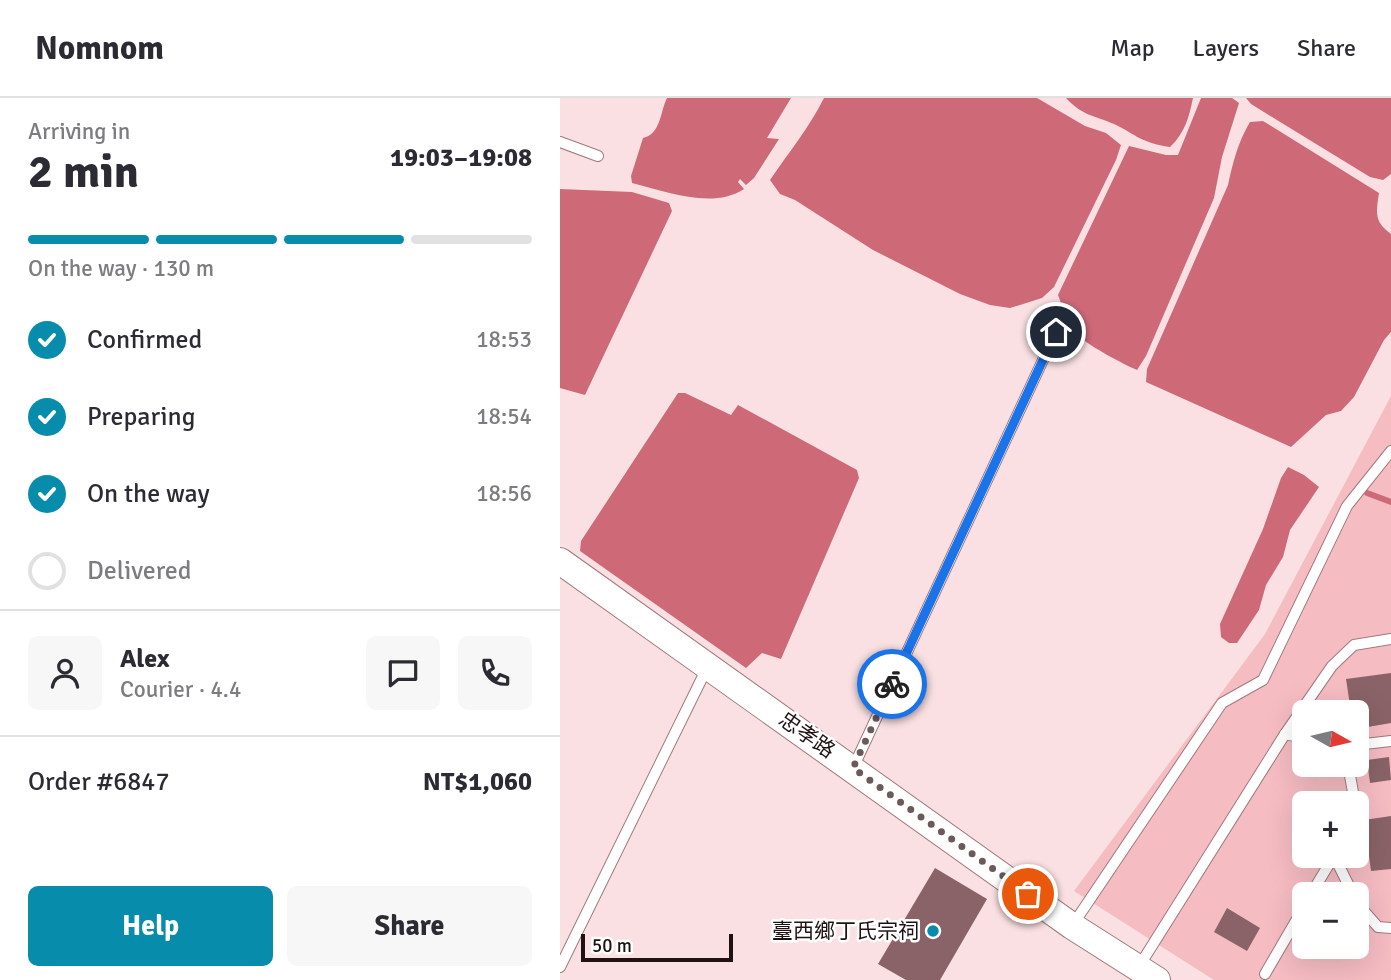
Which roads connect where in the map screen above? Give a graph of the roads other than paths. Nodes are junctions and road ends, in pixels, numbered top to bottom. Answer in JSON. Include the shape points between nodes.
{"nodes":[{"id":1,"x":560,"y":142,"type":"edge"},
{"id":2,"x":598,"y":156,"type":"dead end"},
{"id":3,"x":1056,"y":332,"type":"dead end"},
{"id":4,"x":1391,"y":451,"type":"edge"},
{"id":5,"x":560,"y":561,"type":"edge"},
{"id":6,"x":1391,"y":639,"type":"edge"},
{"id":7,"x":708,"y":666,"type":"junction"},
{"id":8,"x":1285,"y":734,"type":"junction"},
{"id":9,"x":1292,"y":735,"type":"edge"},
{"id":10,"x":1391,"y":741,"type":"edge"},
{"id":11,"x":1369,"y":744,"type":"edge"},
{"id":12,"x":853,"y":768,"type":"junction"},
{"id":13,"x":1369,"y":917,"type":"edge"},
{"id":14,"x":1072,"y":926,"type":"junction"},
{"id":15,"x":1292,"y":928,"type":"edge"},
{"id":16,"x":1391,"y":928,"type":"edge"},
{"id":17,"x":560,"y":967,"type":"edge"},
{"id":18,"x":1148,"y":974,"type":"edge"},
{"id":19,"x":1265,"y":974,"type":"dead end"}],
"edges":[{"from":1,"to":2,"type":"lane"},
{"from":3,"to":12,"type":"lane"},
{"from":4,"to":14,"type":"lane","via":[[1347,506],[1263,680],[1222,703]]},
{"from":5,"to":7,"type":"street","name":"忠孝路"},
{"from":6,"to":8,"type":"lane","via":[[1354,645],[1332,666]]},
{"from":7,"to":12,"type":"street","name":"忠孝路"},
{"from":7,"to":17,"type":"lane"},
{"from":8,"to":9,"type":"lane"},
{"from":8,"to":18,"type":"lane"},
{"from":10,"to":11,"type":"lane"},
{"from":12,"to":14,"type":"street","name":"忠孝路"},
{"from":13,"to":16,"type":"lane","via":[[1378,928]]},
{"from":14,"to":18,"type":"street","name":"忠孝路"},
{"from":15,"to":19,"type":"lane"}]}
